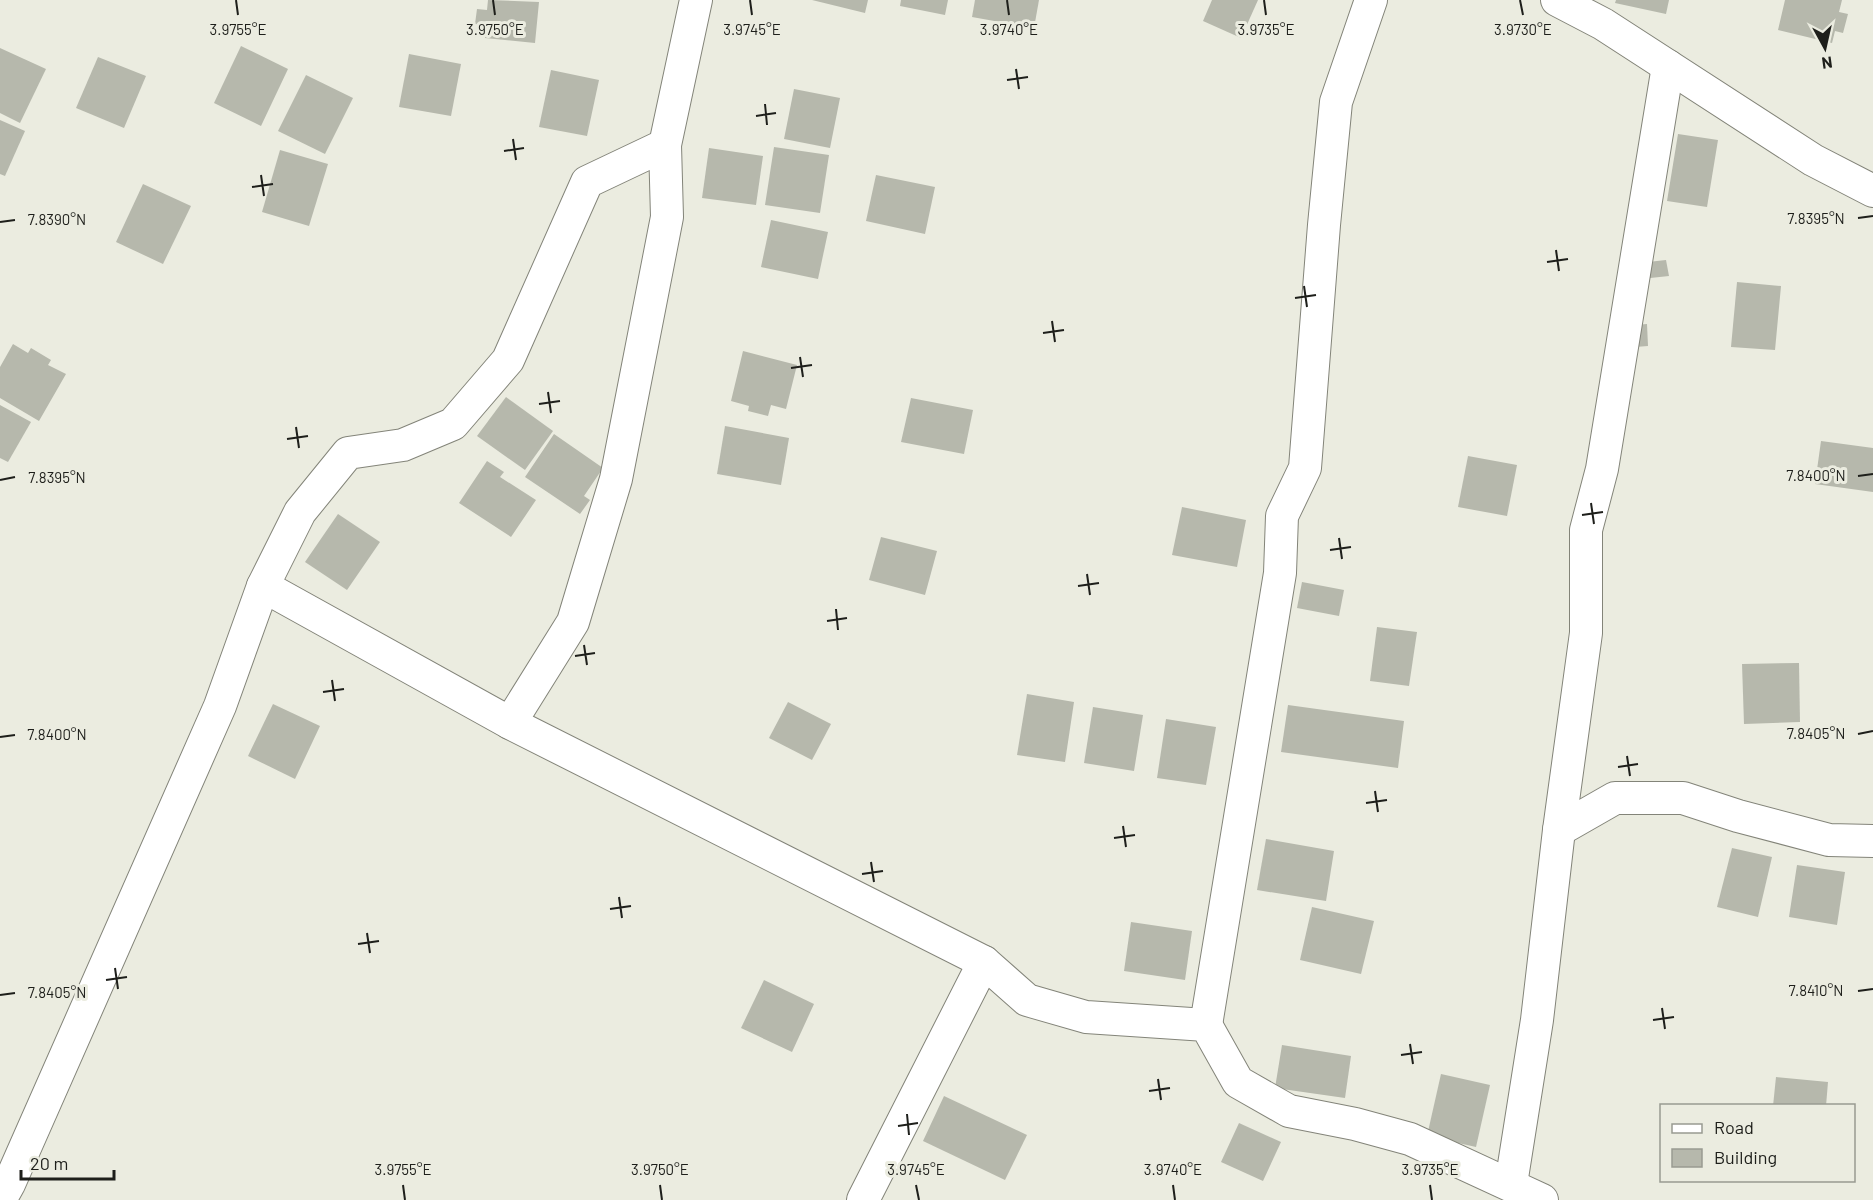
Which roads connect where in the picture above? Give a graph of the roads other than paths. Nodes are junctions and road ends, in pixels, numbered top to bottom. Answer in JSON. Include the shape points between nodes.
{"nodes":[{"id":1,"x":696,"y":0,"type":"edge"},
{"id":2,"x":1371,"y":0,"type":"edge"},
{"id":3,"x":1557,"y":0,"type":"edge"},
{"id":4,"x":1668,"y":66,"type":"junction"},
{"id":5,"x":666,"y":145,"type":"junction"},
{"id":6,"x":1873,"y":191,"type":"edge"},
{"id":7,"x":263,"y":586,"type":"junction"},
{"id":8,"x":510,"y":723,"type":"junction"},
{"id":9,"x":1559,"y":830,"type":"junction"},
{"id":10,"x":1873,"y":841,"type":"edge"},
{"id":11,"x":984,"y":962,"type":"junction"},
{"id":12,"x":1206,"y":1025,"type":"junction"},
{"id":13,"x":1511,"y":1184,"type":"junction"},
{"id":14,"x":0,"y":1200,"type":"edge"},
{"id":15,"x":863,"y":1200,"type":"edge"},
{"id":16,"x":1542,"y":1200,"type":"edge"}],
"edges":[{"from":1,"to":5,"type":"street"},
{"from":2,"to":12,"type":"street","via":[[1336,102],[1305,468],[1282,516],[1280,573]]},
{"from":3,"to":4,"type":"street"},
{"from":4,"to":6,"type":"street","via":[[1813,160]]},
{"from":4,"to":9,"type":"street","via":[[1602,469],[1586,530],[1586,633]]},
{"from":5,"to":7,"type":"street","via":[[587,182],[508,360],[453,424],[403,445],[348,453],[300,512]]},
{"from":5,"to":8,"type":"street","via":[[668,217],[616,478],[573,622]]},
{"from":7,"to":8,"type":"street"},
{"from":7,"to":14,"type":"street","via":[[220,706]]},
{"from":8,"to":11,"type":"street"},
{"from":9,"to":10,"type":"street","via":[[1615,798],[1683,798],[1829,840]]},
{"from":9,"to":13,"type":"street","via":[[1537,1020]]},
{"from":11,"to":12,"type":"street","via":[[1027,1000],[1086,1017]]},
{"from":11,"to":15,"type":"street"},
{"from":12,"to":13,"type":"street","via":[[1238,1082],[1289,1111],[1410,1139]]},
{"from":13,"to":16,"type":"street"}]}
